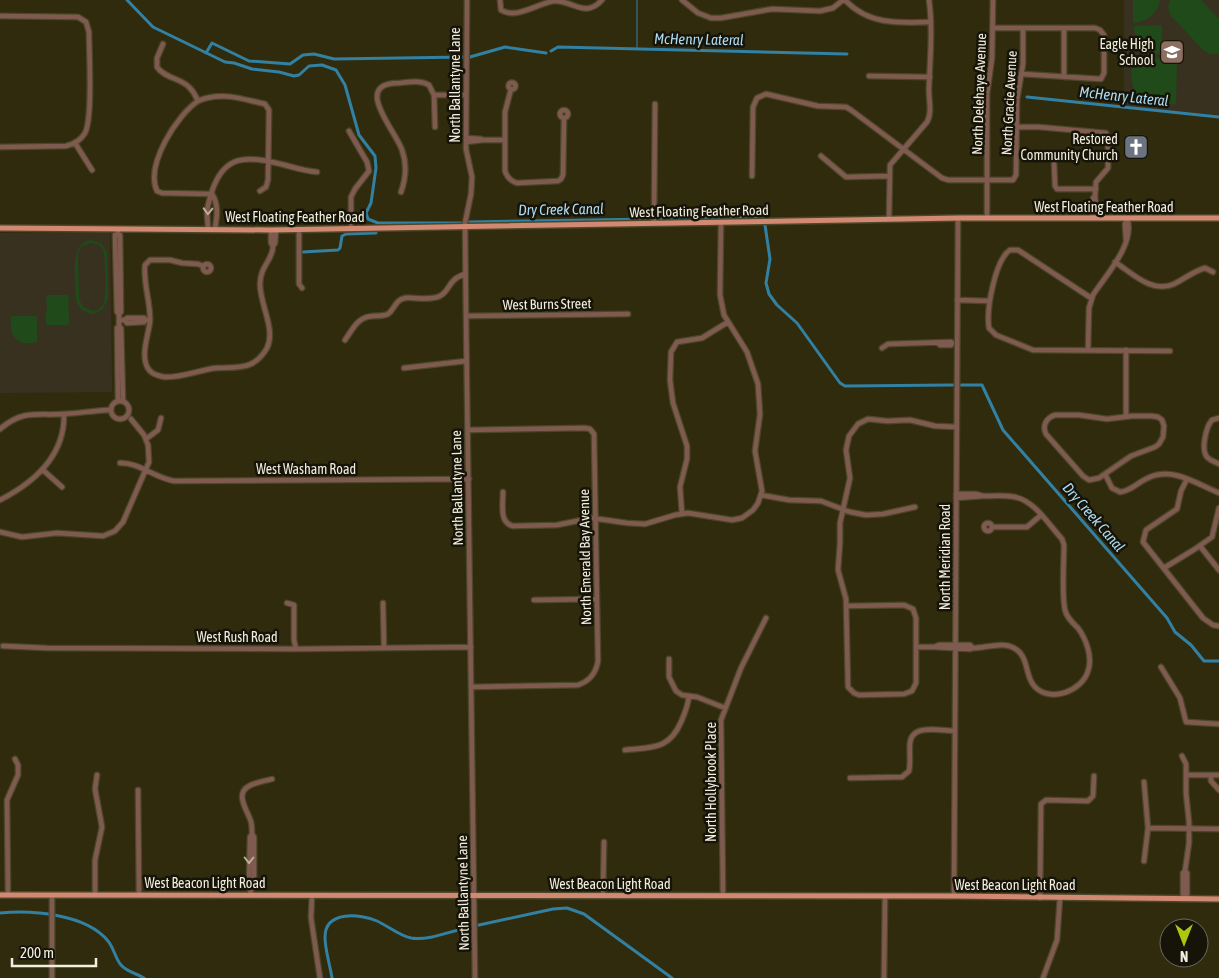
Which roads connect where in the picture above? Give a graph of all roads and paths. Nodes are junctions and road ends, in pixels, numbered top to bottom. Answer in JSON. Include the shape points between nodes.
{"nodes":[{"id":1,"x":467,"y":0,"type":"edge"},
{"id":2,"x":500,"y":0,"type":"edge"},
{"id":3,"x":682,"y":0,"type":"edge"},
{"id":4,"x":844,"y":0,"type":"edge"},
{"id":5,"x":929,"y":0,"type":"edge"},
{"id":6,"x":993,"y":0,"type":"edge"},
{"id":7,"x":601,"y":1,"type":"edge"},
{"id":8,"x":0,"y":16,"type":"edge"},
{"id":9,"x":930,"y":22,"type":"junction"},
{"id":10,"x":992,"y":28,"type":"junction"},
{"id":11,"x":1023,"y":28,"type":"junction"},
{"id":12,"x":1064,"y":28,"type":"junction"},
{"id":13,"x":163,"y":44,"type":"dead end"},
{"id":14,"x":1022,"y":74,"type":"junction"},
{"id":15,"x":869,"y":76,"type":"dead end"},
{"id":16,"x":930,"y":77,"type":"junction"},
{"id":17,"x":1064,"y":77,"type":"junction"},
{"id":18,"x":510,"y":89,"type":"dead end"},
{"id":19,"x":434,"y":95,"type":"junction"},
{"id":20,"x":466,"y":95,"type":"junction"},
{"id":21,"x":198,"y":101,"type":"junction"},
{"id":22,"x":655,"y":104,"type":"dead end"},
{"id":23,"x":564,"y":118,"type":"dead end"},
{"id":24,"x":434,"y":127,"type":"dead end"},
{"id":25,"x":1016,"y":127,"type":"junction"},
{"id":26,"x":349,"y":131,"type":"dead end"},
{"id":27,"x":466,"y":140,"type":"junction"},
{"id":28,"x":505,"y":140,"type":"junction"},
{"id":29,"x":75,"y":143,"type":"junction"},
{"id":30,"x":0,"y":146,"type":"edge"},
{"id":31,"x":903,"y":149,"type":"junction"},
{"id":32,"x":821,"y":156,"type":"dead end"},
{"id":33,"x":1095,"y":159,"type":"dead end"},
{"id":34,"x":1108,"y":159,"type":"junction"},
{"id":35,"x":268,"y":161,"type":"junction"},
{"id":36,"x":1054,"y":162,"type":"dead end"},
{"id":37,"x":92,"y":170,"type":"dead end"},
{"id":38,"x":317,"y":172,"type":"dead end"},
{"id":39,"x":752,"y":176,"type":"dead end"},
{"id":40,"x":890,"y":176,"type":"junction"},
{"id":41,"x":987,"y":180,"type":"junction"},
{"id":42,"x":1096,"y":189,"type":"junction"},
{"id":43,"x":260,"y":191,"type":"dead end"},
{"id":44,"x":402,"y":192,"type":"dead end"},
{"id":45,"x":212,"y":194,"type":"junction"},
{"id":46,"x":958,"y":218,"type":"junction"},
{"id":47,"x":987,"y":218,"type":"junction"},
{"id":48,"x":1095,"y":218,"type":"junction"},
{"id":49,"x":1127,"y":218,"type":"junction"},
{"id":50,"x":1219,"y":218,"type":"edge"},
{"id":51,"x":890,"y":219,"type":"junction"},
{"id":52,"x":721,"y":222,"type":"junction"},
{"id":53,"x":654,"y":223,"type":"junction"},
{"id":54,"x":465,"y":226,"type":"junction"},
{"id":55,"x":0,"y":228,"type":"edge"},
{"id":56,"x":208,"y":229,"type":"junction"},
{"id":57,"x":215,"y":229,"type":"junction"},
{"id":58,"x":299,"y":229,"type":"junction"},
{"id":59,"x":351,"y":229,"type":"junction"},
{"id":60,"x":274,"y":230,"type":"junction"},
{"id":61,"x":118,"y":232,"type":"junction"},
{"id":62,"x":1115,"y":262,"type":"junction"},
{"id":63,"x":203,"y":266,"type":"dead end"},
{"id":64,"x":1212,"y":272,"type":"dead end"},
{"id":65,"x":465,"y":274,"type":"junction"},
{"id":66,"x":302,"y":288,"type":"dead end"},
{"id":67,"x":1091,"y":298,"type":"junction"},
{"id":68,"x":957,"y":300,"type":"junction"},
{"id":69,"x":989,"y":301,"type":"junction"},
{"id":70,"x":628,"y":314,"type":"dead end"},
{"id":71,"x":466,"y":316,"type":"junction"},
{"id":72,"x":119,"y":320,"type":"junction"},
{"id":73,"x":147,"y":320,"type":"junction"},
{"id":74,"x":728,"y":322,"type":"junction"},
{"id":75,"x":345,"y":340,"type":"dead end"},
{"id":76,"x":955,"y":343,"type":"junction"},
{"id":77,"x":882,"y":348,"type":"dead end"},
{"id":78,"x":1088,"y":350,"type":"junction"},
{"id":79,"x":1126,"y":350,"type":"junction"},
{"id":80,"x":1170,"y":351,"type":"dead end"},
{"id":81,"x":466,"y":361,"type":"junction"},
{"id":82,"x":404,"y":368,"type":"dead end"},
{"id":83,"x":121,"y":401,"type":"junction"},
{"id":84,"x":110,"y":410,"type":"junction"},
{"id":85,"x":129,"y":412,"type":"junction"},
{"id":86,"x":64,"y":414,"type":"junction"},
{"id":87,"x":1126,"y":416,"type":"junction"},
{"id":88,"x":125,"y":418,"type":"junction"},
{"id":89,"x":161,"y":418,"type":"dead end"},
{"id":90,"x":1218,"y":418,"type":"edge"},
{"id":91,"x":131,"y":419,"type":"junction"},
{"id":92,"x":957,"y":427,"type":"junction"},
{"id":93,"x":0,"y":429,"type":"edge"},
{"id":94,"x":468,"y":430,"type":"junction"},
{"id":95,"x":146,"y":439,"type":"junction"},
{"id":96,"x":120,"y":463,"type":"dead end"},
{"id":97,"x":1219,"y":464,"type":"edge"},
{"id":98,"x":43,"y":470,"type":"junction"},
{"id":99,"x":146,"y":471,"type":"junction"},
{"id":100,"x":1105,"y":474,"type":"junction"},
{"id":101,"x":469,"y":479,"type":"junction"},
{"id":102,"x":1187,"y":479,"type":"junction"},
{"id":103,"x":62,"y":487,"type":"dead end"},
{"id":104,"x":503,"y":492,"type":"dead end"},
{"id":105,"x":1219,"y":493,"type":"edge"},
{"id":106,"x":761,"y":495,"type":"junction"},
{"id":107,"x":956,"y":496,"type":"junction"},
{"id":108,"x":0,"y":500,"type":"edge"},
{"id":109,"x":915,"y":507,"type":"dead end"},
{"id":110,"x":1219,"y":508,"type":"edge"},
{"id":111,"x":842,"y":510,"type":"junction"},
{"id":112,"x":682,"y":514,"type":"junction"},
{"id":113,"x":1041,"y":515,"type":"junction"},
{"id":114,"x":596,"y":518,"type":"junction"},
{"id":115,"x":1218,"y":523,"type":"edge"},
{"id":116,"x":992,"y":526,"type":"dead end"},
{"id":117,"x":0,"y":532,"type":"edge"},
{"id":118,"x":1200,"y":546,"type":"junction"},
{"id":119,"x":1164,"y":568,"type":"junction"},
{"id":120,"x":1219,"y":570,"type":"edge"},
{"id":121,"x":534,"y":600,"type":"dead end"},
{"id":122,"x":597,"y":600,"type":"junction"},
{"id":123,"x":286,"y":603,"type":"dead end"},
{"id":124,"x":384,"y":603,"type":"dead end"},
{"id":125,"x":846,"y":606,"type":"junction"},
{"id":126,"x":766,"y":618,"type":"dead end"},
{"id":127,"x":1219,"y":626,"type":"edge"},
{"id":128,"x":4,"y":646,"type":"dead end"},
{"id":129,"x":471,"y":647,"type":"junction"},
{"id":130,"x":916,"y":647,"type":"junction"},
{"id":131,"x":956,"y":647,"type":"junction"},
{"id":132,"x":384,"y":648,"type":"junction"},
{"id":133,"x":296,"y":649,"type":"junction"},
{"id":134,"x":668,"y":659,"type":"dead end"},
{"id":135,"x":1161,"y":667,"type":"dead end"},
{"id":136,"x":471,"y":687,"type":"junction"},
{"id":137,"x":689,"y":696,"type":"junction"},
{"id":138,"x":725,"y":708,"type":"junction"},
{"id":139,"x":1219,"y":724,"type":"edge"},
{"id":140,"x":955,"y":731,"type":"junction"},
{"id":141,"x":626,"y":750,"type":"dead end"},
{"id":142,"x":1182,"y":756,"type":"dead end"},
{"id":143,"x":15,"y":759,"type":"dead end"},
{"id":144,"x":1219,"y":774,"type":"edge"},
{"id":145,"x":98,"y":775,"type":"dead end"},
{"id":146,"x":1186,"y":775,"type":"junction"},
{"id":147,"x":1211,"y":775,"type":"junction"},
{"id":148,"x":1094,"y":776,"type":"dead end"},
{"id":149,"x":850,"y":778,"type":"dead end"},
{"id":150,"x":272,"y":779,"type":"dead end"},
{"id":151,"x":1144,"y":782,"type":"dead end"},
{"id":152,"x":138,"y":790,"type":"dead end"},
{"id":153,"x":1219,"y":790,"type":"edge"},
{"id":154,"x":1148,"y":828,"type":"junction"},
{"id":155,"x":1189,"y":828,"type":"junction"},
{"id":156,"x":1219,"y":828,"type":"edge"},
{"id":157,"x":604,"y":842,"type":"dead end"},
{"id":158,"x":1144,"y":861,"type":"dead end"},
{"id":159,"x":251,"y":892,"type":"junction"},
{"id":160,"x":8,"y":894,"type":"junction"},
{"id":161,"x":52,"y":894,"type":"junction"},
{"id":162,"x":95,"y":894,"type":"junction"},
{"id":163,"x":139,"y":894,"type":"junction"},
{"id":164,"x":0,"y":895,"type":"edge"},
{"id":165,"x":312,"y":895,"type":"junction"},
{"id":166,"x":474,"y":895,"type":"junction"},
{"id":167,"x":603,"y":895,"type":"junction"},
{"id":168,"x":723,"y":896,"type":"junction"},
{"id":169,"x":885,"y":896,"type":"junction"},
{"id":170,"x":954,"y":896,"type":"junction"},
{"id":171,"x":1040,"y":898,"type":"junction"},
{"id":172,"x":1060,"y":898,"type":"junction"},
{"id":173,"x":1185,"y":898,"type":"junction"},
{"id":174,"x":1219,"y":899,"type":"edge"},
{"id":175,"x":52,"y":978,"type":"edge"},
{"id":176,"x":320,"y":978,"type":"edge"},
{"id":177,"x":475,"y":978,"type":"edge"},
{"id":178,"x":884,"y":978,"type":"edge"},
{"id":179,"x":1043,"y":978,"type":"edge"}],
"edges":[{"from":1,"to":20,"type":"street","name":"North Ballantyne Lane"},
{"from":2,"to":7,"type":"street","via":[[502,12],[524,11],[554,1],[584,9]]},
{"from":3,"to":4,"type":"street","via":[[698,13],[721,18],[772,9],[823,11]]},
{"from":4,"to":9,"type":"street","via":[[873,19],[895,23]]},
{"from":5,"to":9,"type":"street"},
{"from":6,"to":10,"type":"street","name":"North Delehaye Avenue"},
{"from":8,"to":29,"type":"street","via":[[78,16],[86,22],[89,32],[89,118],[84,134]]},
{"from":9,"to":16,"type":"street"},
{"from":10,"to":11,"type":"street"},
{"from":10,"to":41,"type":"street","name":"North Delehaye Avenue","via":[[987,94]]},
{"from":11,"to":12,"type":"street"},
{"from":11,"to":14,"type":"street","name":"North Gracie Avenue"},
{"from":12,"to":17,"type":"street"},
{"from":12,"to":17,"type":"street","via":[[1095,28],[1102,31],[1104,37],[1103,78]]},
{"from":13,"to":21,"type":"street","via":[[157,67],[189,87]]},
{"from":14,"to":17,"type":"street"},
{"from":14,"to":25,"type":"street","name":"North Gracie Avenue"},
{"from":15,"to":16,"type":"street"},
{"from":16,"to":31,"type":"street","via":[[930,116]]},
{"from":18,"to":28,"type":"street","via":[[505,112]]},
{"from":19,"to":20,"type":"street"},
{"from":19,"to":24,"type":"street"},
{"from":19,"to":44,"type":"street","via":[[429,85],[421,82],[390,83],[379,89],[378,99],[384,118],[398,140],[404,159]]},
{"from":20,"to":27,"type":"street","name":"North Ballantyne Lane"},
{"from":21,"to":35,"type":"street","via":[[219,95],[268,106]]},
{"from":21,"to":45,"type":"street","via":[[188,109],[160,150],[155,187],[162,193]]},
{"from":22,"to":53,"type":"street"},
{"from":23,"to":28,"type":"street","via":[[561,179],[558,181],[517,183],[508,178]]},
{"from":25,"to":34,"type":"street","via":[[1106,133]]},
{"from":25,"to":41,"type":"street","name":"North Gracie Avenue","via":[[1016,175],[1011,180]]},
{"from":26,"to":59,"type":"street","via":[[369,171],[351,197]]},
{"from":27,"to":28,"type":"street"},
{"from":27,"to":54,"type":"street","name":"North Ballantyne Lane","via":[[472,188]]},
{"from":29,"to":30,"type":"street","via":[[60,147]]},
{"from":29,"to":37,"type":"street"},
{"from":31,"to":39,"type":"street","via":[[849,108],[818,106],[763,95],[757,98],[752,110]]},
{"from":31,"to":40,"type":"street","via":[[891,162]]},
{"from":31,"to":41,"type":"street","via":[[945,179]]},
{"from":32,"to":40,"type":"street","via":[[846,177]]},
{"from":33,"to":34,"type":"street"},
{"from":34,"to":42,"type":"street","via":[[1108,168],[1096,182]]},
{"from":35,"to":38,"type":"street"},
{"from":35,"to":43,"type":"street","via":[[268,180]]},
{"from":35,"to":45,"type":"street","via":[[244,159],[227,165],[219,174]]},
{"from":36,"to":42,"type":"street","via":[[1055,188]]},
{"from":40,"to":51,"type":"street"},
{"from":41,"to":47,"type":"street","name":"North Delehaye Avenue"},
{"from":42,"to":48,"type":"street","via":[[1093,198]]},
{"from":45,"to":56,"type":"street","one_way":true,"via":[[208,202]]},
{"from":45,"to":57,"type":"street","via":[[217,208]]},
{"from":46,"to":47,"type":"main road","name":"West Floating Feather Road"},
{"from":46,"to":51,"type":"main road","name":"West Floating Feather Road"},
{"from":46,"to":68,"type":"street","name":"North Meridian Road"},
{"from":47,"to":48,"type":"main road","name":"West Floating Feather Road"},
{"from":48,"to":49,"type":"main road","name":"West Floating Feather Road"},
{"from":49,"to":50,"type":"main road","name":"West Floating Feather Road"},
{"from":49,"to":62,"type":"street","via":[[1129,235]]},
{"from":51,"to":52,"type":"main road","name":"West Floating Feather Road"},
{"from":52,"to":53,"type":"main road","name":"West Floating Feather Road"},
{"from":52,"to":74,"type":"street","via":[[720,299]]},
{"from":53,"to":54,"type":"main road","name":"West Floating Feather Road"},
{"from":54,"to":59,"type":"main road","name":"West Floating Feather Road"},
{"from":54,"to":65,"type":"street","name":"North Ballantyne Lane"},
{"from":55,"to":61,"type":"main road","name":"West Floating Feather Road"},
{"from":56,"to":57,"type":"main road","name":"West Floating Feather Road"},
{"from":56,"to":61,"type":"main road","name":"West Floating Feather Road"},
{"from":57,"to":60,"type":"main road","name":"West Floating Feather Road"},
{"from":58,"to":59,"type":"main road","name":"West Floating Feather Road"},
{"from":58,"to":60,"type":"main road","name":"West Floating Feather Road"},
{"from":58,"to":66,"type":"street","via":[[299,284]]},
{"from":60,"to":73,"type":"street","via":[[273,249],[260,276],[269,340],[258,359],[240,367],[216,368],[181,376],[151,372],[145,358]]},
{"from":61,"to":72,"type":"street","via":[[115,235],[116,312]]},
{"from":62,"to":64,"type":"street","via":[[1146,283],[1158,287],[1205,268]]},
{"from":62,"to":67,"type":"street"},
{"from":63,"to":73,"type":"street","via":[[170,260],[147,262]]},
{"from":65,"to":71,"type":"street","name":"North Ballantyne Lane"},
{"from":65,"to":75,"type":"street","via":[[455,278],[438,297],[402,299],[386,315],[363,318]]},
{"from":67,"to":69,"type":"street","via":[[1018,250],[1010,250],[1003,257]]},
{"from":67,"to":78,"type":"street"},
{"from":68,"to":69,"type":"street"},
{"from":68,"to":76,"type":"street","name":"North Meridian Road"},
{"from":69,"to":78,"type":"street","via":[[990,328],[996,335],[1029,349]]},
{"from":70,"to":71,"type":"street","name":"West Burns Street"},
{"from":71,"to":81,"type":"street","name":"North Ballantyne Lane"},
{"from":72,"to":73,"type":"street"},
{"from":72,"to":83,"type":"street","via":[[116,328]]},
{"from":74,"to":106,"type":"street","via":[[748,352],[758,384],[760,414],[755,451]]},
{"from":74,"to":112,"type":"street","via":[[702,338],[677,342],[672,352],[671,392],[687,450],[680,487]]},
{"from":76,"to":77,"type":"street","via":[[888,344]]},
{"from":76,"to":92,"type":"street","name":"North Meridian Road"},
{"from":78,"to":79,"type":"street"},
{"from":79,"to":80,"type":"street"},
{"from":79,"to":87,"type":"street"},
{"from":81,"to":82,"type":"street"},
{"from":81,"to":94,"type":"street","name":"North Ballantyne Lane"},
{"from":83,"to":84,"type":"street","via":[[114,403]]},
{"from":83,"to":85,"type":"street","via":[[128,404]]},
{"from":84,"to":86,"type":"street"},
{"from":84,"to":88,"type":"street","via":[[117,418]]},
{"from":85,"to":88,"type":"street"},
{"from":85,"to":91,"type":"street"},
{"from":86,"to":93,"type":"street","via":[[32,413]]},
{"from":86,"to":98,"type":"street","via":[[60,441]]},
{"from":87,"to":100,"type":"street","via":[[1158,417],[1164,426],[1163,437],[1159,444],[1131,456]]},
{"from":87,"to":100,"type":"street","via":[[1107,419],[1055,415],[1047,420],[1044,430],[1048,437],[1086,478],[1094,480]]},
{"from":88,"to":91,"type":"street"},
{"from":89,"to":95,"type":"street","via":[[158,430]]},
{"from":90,"to":97,"type":"street","via":[[1208,426],[1204,450]]},
{"from":91,"to":95,"type":"street"},
{"from":92,"to":107,"type":"street","name":"North Meridian Road"},
{"from":92,"to":111,"type":"street","via":[[910,420],[868,419],[858,424],[847,443],[850,478]]},
{"from":94,"to":101,"type":"street","name":"North Ballantyne Lane"},
{"from":94,"to":114,"type":"street","name":"North Emerald Bay Avenue","via":[[586,428],[593,432]]},
{"from":95,"to":99,"type":"street","via":[[150,457]]},
{"from":96,"to":99,"type":"street","name":"West Washam Road"},
{"from":98,"to":103,"type":"street"},
{"from":98,"to":108,"type":"street"},
{"from":99,"to":101,"type":"street","name":"West Washam Road","via":[[176,481]]},
{"from":99,"to":117,"type":"street","via":[[116,531],[103,536],[58,533],[22,537]]},
{"from":100,"to":102,"type":"street","via":[[1112,488],[1120,492],[1126,492],[1153,476],[1171,474]]},
{"from":101,"to":129,"type":"street","name":"North Ballantyne Lane"},
{"from":102,"to":105,"type":"street"},
{"from":102,"to":119,"type":"street","via":[[1177,509],[1144,532],[1144,544]]},
{"from":104,"to":114,"type":"street","via":[[504,520],[508,525],[557,525]]},
{"from":106,"to":111,"type":"street","via":[[820,501]]},
{"from":106,"to":112,"type":"street","via":[[753,510],[738,520]]},
{"from":107,"to":113,"type":"street","via":[[976,494],[1021,498]]},
{"from":107,"to":131,"type":"street","name":"North Meridian Road"},
{"from":109,"to":111,"type":"street","via":[[871,515]]},
{"from":110,"to":115,"type":"street"},
{"from":111,"to":125,"type":"street","via":[[838,570]]},
{"from":112,"to":114,"type":"street","via":[[637,524]]},
{"from":113,"to":116,"type":"street","via":[[1027,527]]},
{"from":113,"to":131,"type":"street","via":[[1064,542],[1064,609],[1084,637],[1089,660],[1088,672],[1081,683],[1060,694],[1038,689],[1030,680],[1025,659],[1012,646]]},
{"from":114,"to":122,"type":"street","name":"North Emerald Bay Avenue"},
{"from":115,"to":118,"type":"street","via":[[1212,537]]},
{"from":118,"to":119,"type":"street"},
{"from":118,"to":120,"type":"street"},
{"from":119,"to":127,"type":"street","via":[[1203,618]]},
{"from":121,"to":122,"type":"street"},
{"from":122,"to":136,"type":"street","name":"North Emerald Bay Avenue","via":[[598,661],[589,680],[574,686]]},
{"from":123,"to":133,"type":"street","via":[[294,605]]},
{"from":124,"to":132,"type":"street"},
{"from":125,"to":130,"type":"street","via":[[904,605],[913,609]]},
{"from":125,"to":130,"type":"street","via":[[847,683],[850,690],[859,695],[912,691],[916,682]]},
{"from":126,"to":138,"type":"street","name":"North Hollybrook Place"},
{"from":128,"to":133,"type":"street","name":"West Rush Road"},
{"from":129,"to":132,"type":"street","name":"West Rush Road"},
{"from":129,"to":136,"type":"street","name":"North Ballantyne Lane"},
{"from":130,"to":131,"type":"street"},
{"from":131,"to":140,"type":"street","name":"North Meridian Road"},
{"from":132,"to":133,"type":"street","name":"West Rush Road"},
{"from":134,"to":137,"type":"street","via":[[673,688]]},
{"from":135,"to":139,"type":"street","via":[[1180,698],[1186,722]]},
{"from":136,"to":166,"type":"street","name":"North Ballantyne Lane"},
{"from":137,"to":138,"type":"street"},
{"from":137,"to":141,"type":"street","via":[[686,710],[671,739],[656,747]]},
{"from":138,"to":168,"type":"street","name":"North Hollybrook Place","via":[[720,733]]},
{"from":140,"to":149,"type":"street","via":[[920,730],[914,734],[910,741],[909,771],[902,777]]},
{"from":140,"to":170,"type":"street","name":"North Meridian Road"},
{"from":142,"to":146,"type":"street"},
{"from":143,"to":160,"type":"street","via":[[18,771],[7,800]]},
{"from":144,"to":147,"type":"street"},
{"from":145,"to":162,"type":"street","via":[[95,789],[102,827],[95,860]]},
{"from":146,"to":147,"type":"street"},
{"from":146,"to":155,"type":"street"},
{"from":147,"to":153,"type":"street","via":[[1211,781]]},
{"from":148,"to":171,"type":"street","via":[[1094,793],[1088,800],[1046,800],[1041,804]]},
{"from":150,"to":159,"type":"street","via":[[250,785],[242,794],[254,837],[254,887]]},
{"from":151,"to":154,"type":"street"},
{"from":152,"to":163,"type":"street"},
{"from":154,"to":155,"type":"street"},
{"from":154,"to":158,"type":"street"},
{"from":155,"to":156,"type":"street"},
{"from":155,"to":173,"type":"street","via":[[1183,873]]},
{"from":157,"to":167,"type":"street"},
{"from":159,"to":163,"type":"main road","name":"West Beacon Light Road"},
{"from":159,"to":165,"type":"main road","name":"West Beacon Light Road"},
{"from":160,"to":161,"type":"main road","name":"West Beacon Light Road"},
{"from":160,"to":164,"type":"main road","name":"West Beacon Light Road"},
{"from":161,"to":162,"type":"main road","name":"West Beacon Light Road"},
{"from":161,"to":175,"type":"street"},
{"from":162,"to":163,"type":"main road","name":"West Beacon Light Road"},
{"from":165,"to":166,"type":"main road","name":"West Beacon Light Road"},
{"from":165,"to":176,"type":"street"},
{"from":166,"to":167,"type":"main road","name":"West Beacon Light Road"},
{"from":166,"to":177,"type":"street","name":"North Ballantyne Lane"},
{"from":167,"to":168,"type":"main road","name":"West Beacon Light Road"},
{"from":168,"to":169,"type":"main road","name":"West Beacon Light Road"},
{"from":169,"to":170,"type":"main road","name":"West Beacon Light Road"},
{"from":169,"to":178,"type":"street"},
{"from":170,"to":171,"type":"main road","name":"West Beacon Light Road"},
{"from":171,"to":172,"type":"main road","name":"West Beacon Light Road"},
{"from":172,"to":173,"type":"main road","name":"West Beacon Light Road"},
{"from":172,"to":179,"type":"street","via":[[1057,940]]},
{"from":173,"to":174,"type":"main road","name":"West Beacon Light Road"}]}
